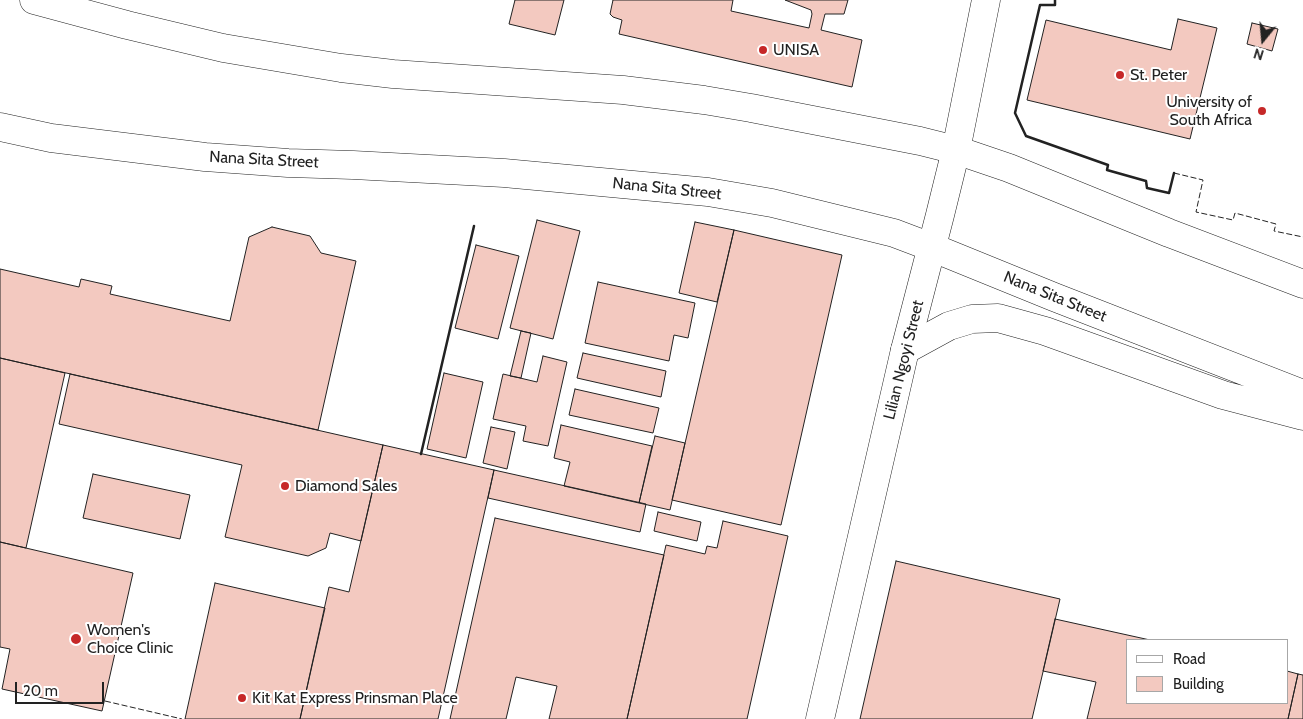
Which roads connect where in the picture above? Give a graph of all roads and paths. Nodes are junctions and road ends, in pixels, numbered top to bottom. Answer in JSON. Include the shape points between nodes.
{"nodes":[{"id":1,"x":34,"y":0,"type":"edge"},
{"id":2,"x":986,"y":0,"type":"edge"},
{"id":3,"x":0,"y":127,"type":"edge"},
{"id":4,"x":956,"y":150,"type":"junction"},
{"id":5,"x":931,"y":247,"type":"junction"},
{"id":6,"x":1303,"y":284,"type":"edge"},
{"id":7,"x":905,"y":350,"type":"junction"},
{"id":8,"x":1303,"y":394,"type":"edge"},
{"id":9,"x":1303,"y":416,"type":"edge"},
{"id":10,"x":820,"y":719,"type":"edge"}],
"edges":[{"from":1,"to":4,"type":"main road","via":[[223,48],[341,68],[623,90],[704,100]]},
{"from":2,"to":4,"type":"main road","name":"Lilian Ngoyi Street"},
{"from":3,"to":5,"type":"main road","name":"Nana Sita Street","via":[[51,138],[205,157],[504,173],[708,192],[782,205],[894,233]]},
{"from":4,"to":5,"type":"main road","name":"Lilian Ngoyi Street"},
{"from":4,"to":6,"type":"main road"},
{"from":5,"to":7,"type":"main road","name":"Lilian Ngoyi Street"},
{"from":5,"to":8,"type":"main road","name":"Nana Sita Street"},
{"from":7,"to":9,"type":"main road","via":[[949,326],[972,319],[998,318],[1045,330],[1223,395]]},
{"from":7,"to":10,"type":"main road","name":"Lilian Ngoyi Street"}]}
